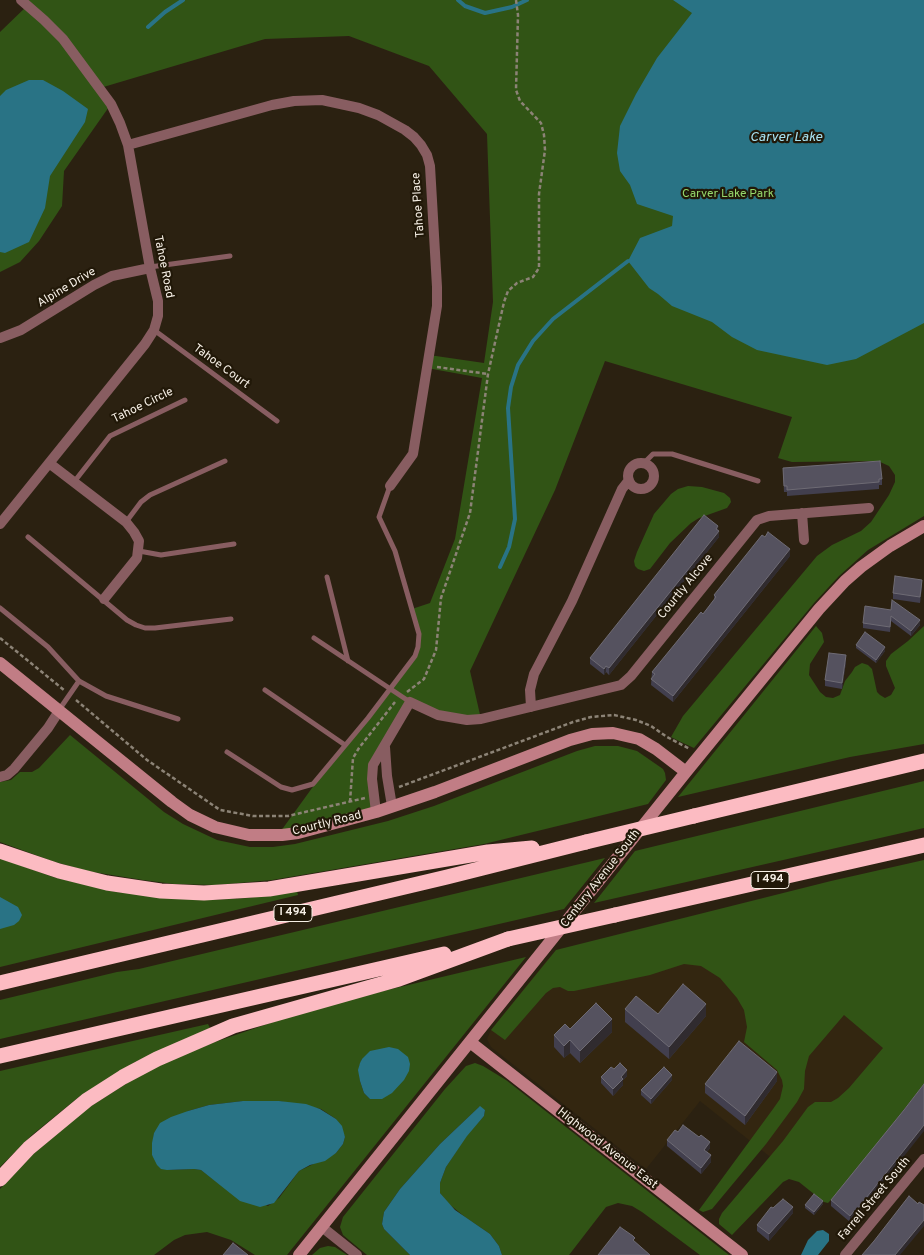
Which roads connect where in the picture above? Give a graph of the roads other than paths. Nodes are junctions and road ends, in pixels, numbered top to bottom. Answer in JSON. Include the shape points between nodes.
{"nodes":[{"id":1,"x":21,"y":0,"type":"edge"},
{"id":2,"x":128,"y":145,"type":"junction"},
{"id":3,"x":230,"y":256,"type":"dead end"},
{"id":4,"x":150,"y":268,"type":"junction"},
{"id":5,"x":154,"y":330,"type":"junction"},
{"id":6,"x":0,"y":338,"type":"edge"},
{"id":7,"x":185,"y":400,"type":"dead end"},
{"id":8,"x":277,"y":421,"type":"dead end"},
{"id":9,"x":225,"y":461,"type":"dead end"},
{"id":10,"x":49,"y":463,"type":"junction"},
{"id":11,"x":644,"y":463,"type":"junction"},
{"id":12,"x":629,"y":480,"type":"junction"},
{"id":13,"x":758,"y":481,"type":"dead end"},
{"id":14,"x":74,"y":482,"type":"junction"},
{"id":15,"x":390,"y":486,"type":"joint"},
{"id":16,"x":869,"y":508,"type":"dead end"},
{"id":17,"x":802,"y":513,"type":"junction"},
{"id":18,"x":126,"y":522,"type":"junction"},
{"id":19,"x":0,"y":524,"type":"edge"},
{"id":20,"x":924,"y":526,"type":"edge"},
{"id":21,"x":28,"y":537,"type":"dead end"},
{"id":22,"x":804,"y":540,"type":"dead end"},
{"id":23,"x":234,"y":544,"type":"dead end"},
{"id":24,"x":138,"y":551,"type":"junction"},
{"id":25,"x":327,"y":578,"type":"dead end"},
{"id":26,"x":104,"y":599,"type":"junction"},
{"id":27,"x":0,"y":608,"type":"edge"},
{"id":28,"x":231,"y":619,"type":"dead end"},
{"id":29,"x":314,"y":638,"type":"dead end"},
{"id":30,"x":348,"y":660,"type":"junction"},
{"id":31,"x":0,"y":663,"type":"edge"},
{"id":32,"x":79,"y":682,"type":"junction"},
{"id":33,"x":389,"y":689,"type":"junction"},
{"id":34,"x":265,"y":690,"type":"dead end"},
{"id":35,"x":410,"y":702,"type":"junction"},
{"id":36,"x":532,"y":707,"type":"junction"},
{"id":37,"x":59,"y":711,"type":"junction"},
{"id":38,"x":178,"y":719,"type":"dead end"},
{"id":39,"x":345,"y":745,"type":"junction"},
{"id":40,"x":385,"y":746,"type":"junction"},
{"id":41,"x":227,"y":752,"type":"dead end"},
{"id":42,"x":924,"y":761,"type":"edge"},
{"id":43,"x":686,"y":772,"type":"junction"},
{"id":44,"x":0,"y":777,"type":"edge"},
{"id":45,"x":392,"y":806,"type":"junction"},
{"id":46,"x":376,"y":812,"type":"junction"},
{"id":47,"x":586,"y":842,"type":"junction"},
{"id":48,"x":924,"y":844,"type":"edge"},
{"id":49,"x":0,"y":850,"type":"edge"},
{"id":50,"x":508,"y":939,"type":"junction"},
{"id":51,"x":0,"y":984,"type":"edge"},
{"id":52,"x":470,"y":1042,"type":"junction"},
{"id":53,"x":0,"y":1056,"type":"edge"},
{"id":54,"x":924,"y":1159,"type":"edge"},
{"id":55,"x":0,"y":1179,"type":"edge"},
{"id":56,"x":322,"y":1228,"type":"junction"},
{"id":57,"x":299,"y":1255,"type":"edge"},
{"id":58,"x":357,"y":1255,"type":"edge"},
{"id":59,"x":742,"y":1255,"type":"edge"},
{"id":60,"x":845,"y":1255,"type":"edge"}],
"edges":[{"from":1,"to":2,"type":"street","name":"Tahoe Road","via":[[77,57],[111,104]]},
{"from":2,"to":4,"type":"street","name":"Tahoe Road"},
{"from":2,"to":15,"type":"street","name":"Tahoe Place","via":[[262,108],[294,101],[322,100],[378,115],[414,137],[427,155],[430,166],[437,306],[413,454]]},
{"from":3,"to":4,"type":"lane"},
{"from":4,"to":5,"type":"street","name":"Tahoe Road","via":[[158,301]]},
{"from":4,"to":6,"type":"street","name":"Alpine Drive","via":[[112,276],[21,330]]},
{"from":5,"to":8,"type":"lane","name":"Tahoe Court"},
{"from":5,"to":10,"type":"street","name":"Tahoe Road"},
{"from":7,"to":14,"type":"lane","name":"Tahoe Circle","via":[[110,436]]},
{"from":9,"to":18,"type":"lane","via":[[150,496],[141,502]]},
{"from":10,"to":14,"type":"street"},
{"from":10,"to":19,"type":"street","name":"Tahoe Road"},
{"from":11,"to":12,"type":"street","via":[[630,468]]},
{"from":11,"to":12,"type":"street","via":[[654,473],[650,484],[639,488]]},
{"from":11,"to":13,"type":"lane","via":[[653,454],[672,454]]},
{"from":12,"to":36,"type":"street","via":[[534,674],[530,690]]},
{"from":14,"to":18,"type":"street"},
{"from":15,"to":33,"type":"lane","via":[[379,517],[395,551],[419,634],[415,656]]},
{"from":16,"to":17,"type":"street","name":"Courtly Alcove"},
{"from":17,"to":22,"type":"street"},
{"from":17,"to":36,"type":"street","name":"Courtly Alcove","via":[[767,516],[756,521],[624,682],[612,688]]},
{"from":18,"to":24,"type":"street","via":[[139,541]]},
{"from":20,"to":43,"type":"street","name":"Century Avenue South","via":[[868,561],[840,586]]},
{"from":21,"to":26,"type":"lane"},
{"from":23,"to":24,"type":"lane","via":[[161,555]]},
{"from":24,"to":26,"type":"street","via":[[132,565]]},
{"from":25,"to":30,"type":"lane"},
{"from":26,"to":28,"type":"lane","via":[[127,620],[145,628]]},
{"from":27,"to":32,"type":"lane","via":[[52,651]]},
{"from":29,"to":30,"type":"lane"},
{"from":30,"to":33,"type":"lane"},
{"from":31,"to":37,"type":"street","name":"Courtly Road"},
{"from":32,"to":37,"type":"lane"},
{"from":32,"to":38,"type":"lane","via":[[106,696]]},
{"from":33,"to":35,"type":"lane"},
{"from":33,"to":39,"type":"lane"},
{"from":34,"to":39,"type":"lane"},
{"from":35,"to":36,"type":"street","name":"Courtly Alcove","via":[[438,715],[467,720]]},
{"from":35,"to":40,"type":"street"},
{"from":37,"to":44,"type":"street","via":[[14,769]]},
{"from":37,"to":46,"type":"street","name":"Courtly Road","via":[[172,802],[215,827],[248,835],[282,835]]},
{"from":39,"to":41,"type":"lane","via":[[313,784],[292,790],[273,783]]},
{"from":40,"to":45,"type":"street"},
{"from":40,"to":46,"type":"street","via":[[373,765]]},
{"from":42,"to":47,"type":"highway","number":"I 494","bridge":true},
{"from":43,"to":45,"type":"street","name":"Courtly Road","via":[[639,740],[600,733],[574,739]]},
{"from":43,"to":52,"type":"street","name":"Century Avenue South"},
{"from":45,"to":46,"type":"street","name":"Courtly Road"},
{"from":47,"to":49,"type":"highway","via":[[488,852],[269,889],[210,893],[162,891],[107,883],[59,871]]},
{"from":47,"to":51,"type":"highway","number":"I 494"},
{"from":48,"to":50,"type":"highway","number":"I 494","bridge":true},
{"from":50,"to":53,"type":"highway","number":"I 494"},
{"from":50,"to":55,"type":"highway","via":[[399,979],[233,1026],[157,1059],[87,1100],[29,1148]]},
{"from":52,"to":56,"type":"street","name":"Century Avenue South"},
{"from":52,"to":59,"type":"street","name":"Highwood Avenue East"},
{"from":54,"to":60,"type":"street","name":"Farrell Street South"},
{"from":56,"to":57,"type":"street","name":"Century Avenue South"},
{"from":56,"to":58,"type":"street"}]}
